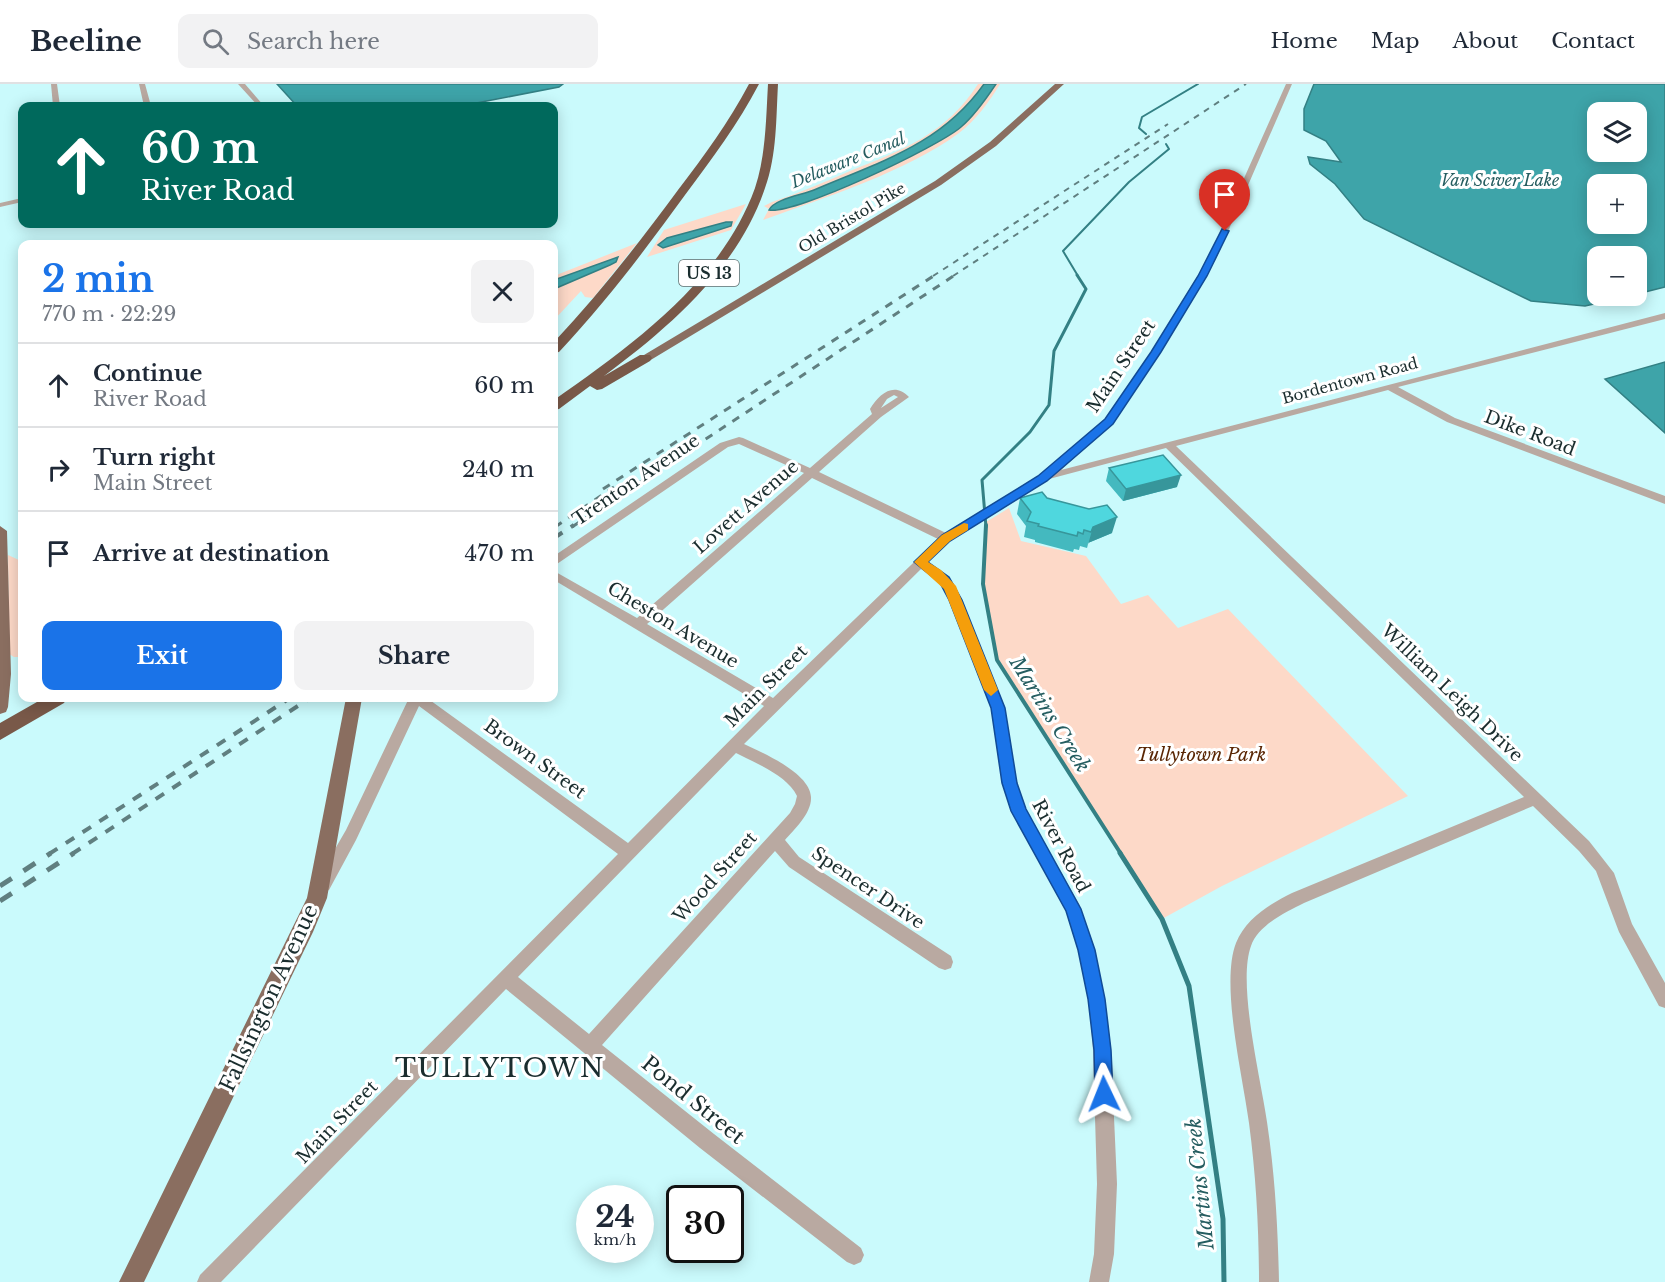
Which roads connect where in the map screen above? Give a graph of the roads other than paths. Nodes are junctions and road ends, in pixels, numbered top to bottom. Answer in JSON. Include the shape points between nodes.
{"nodes":[{"id":1,"x":54,"y":84,"type":"edge"},
{"id":2,"x":142,"y":84,"type":"edge"},
{"id":3,"x":241,"y":84,"type":"edge"},
{"id":4,"x":754,"y":84,"type":"edge"},
{"id":5,"x":773,"y":84,"type":"edge"},
{"id":6,"x":1060,"y":84,"type":"edge"},
{"id":7,"x":1289,"y":84,"type":"edge"},
{"id":8,"x":56,"y":102,"type":"edge"},
{"id":9,"x":147,"y":102,"type":"edge"},
{"id":10,"x":257,"y":102,"type":"edge"},
{"id":11,"x":18,"y":201,"type":"edge"},
{"id":12,"x":0,"y":205,"type":"edge"},
{"id":13,"x":1665,"y":315,"type":"edge"},
{"id":14,"x":558,"y":345,"type":"edge"},
{"id":15,"x":645,"y":358,"type":"joint"},
{"id":16,"x":1389,"y":386,"type":"junction"},
{"id":17,"x":558,"y":403,"type":"edge"},
{"id":18,"x":558,"y":409,"type":"edge"},
{"id":19,"x":877,"y":415,"type":"dead end"},
{"id":20,"x":1168,"y":444,"type":"junction"},
{"id":21,"x":812,"y":472,"type":"junction"},
{"id":22,"x":1042,"y":479,"type":"junction"},
{"id":23,"x":1665,"y":500,"type":"edge"},
{"id":24,"x":0,"y":531,"type":"edge"},
{"id":25,"x":946,"y":538,"type":"junction"},
{"id":26,"x":558,"y":559,"type":"edge"},
{"id":27,"x":920,"y":562,"type":"junction"},
{"id":28,"x":558,"y":577,"type":"edge"},
{"id":29,"x":637,"y":625,"type":"junction"},
{"id":30,"x":51,"y":702,"type":"edge"},
{"id":31,"x":415,"y":702,"type":"edge"},
{"id":32,"x":422,"y":702,"type":"edge"},
{"id":33,"x":353,"y":703,"type":"edge"},
{"id":34,"x":774,"y":705,"type":"junction"},
{"id":35,"x":0,"y":707,"type":"edge"},
{"id":36,"x":0,"y":732,"type":"edge"},
{"id":37,"x":734,"y":746,"type":"junction"},
{"id":38,"x":1534,"y":799,"type":"junction"},
{"id":39,"x":775,"y":840,"type":"junction"},
{"id":40,"x":629,"y":853,"type":"junction"},
{"id":41,"x":317,"y":898,"type":"junction"},
{"id":42,"x":945,"y":962,"type":"dead end"},
{"id":43,"x":506,"y":978,"type":"junction"},
{"id":44,"x":1665,"y":1000,"type":"edge"},
{"id":45,"x":590,"y":1046,"type":"junction"},
{"id":46,"x":854,"y":1255,"type":"dead end"},
{"id":47,"x":131,"y":1282,"type":"edge"},
{"id":48,"x":207,"y":1282,"type":"edge"},
{"id":49,"x":1099,"y":1282,"type":"edge"},
{"id":50,"x":1269,"y":1282,"type":"edge"}],
"edges":[{"from":1,"to":8,"type":"street"},
{"from":2,"to":9,"type":"street"},
{"from":3,"to":10,"type":"street"},
{"from":4,"to":14,"type":"highway","via":[[719,141],[627,266]]},
{"from":5,"to":17,"type":"highway","number":"US 13","via":[[764,176],[750,212],[727,251],[656,326]]},
{"from":6,"to":15,"type":"main road","name":"Old Bristol Pike","via":[[973,159],[926,191]]},
{"from":7,"to":22,"type":"street","name":"Main Street","via":[[1212,259],[1156,352],[1109,421]]},
{"from":11,"to":12,"type":"street"},
{"from":13,"to":16,"type":"street","name":"Bordentown Road"},
{"from":15,"to":18,"type":"highway"},
{"from":16,"to":20,"type":"street","name":"Bordentown Road"},
{"from":16,"to":23,"type":"street","name":"Dike Road","via":[[1451,420]]},
{"from":19,"to":21,"type":"street","name":"Lovett Avenue"},
{"from":20,"to":22,"type":"street","name":"Bordentown Road"},
{"from":20,"to":38,"type":"street","name":"William Leigh Drive"},
{"from":21,"to":25,"type":"street"},
{"from":21,"to":26,"type":"street","name":"Trenton Avenue","via":[[744,441],[734,441]]},
{"from":21,"to":29,"type":"street","name":"Lovett Avenue"},
{"from":22,"to":25,"type":"street","name":"Main Street"},
{"from":24,"to":35,"type":"main road"},
{"from":25,"to":27,"type":"street","name":"Main Street"},
{"from":27,"to":34,"type":"street","name":"Main Street"},
{"from":27,"to":49,"type":"street","name":"River Road","via":[[944,580],[956,600],[998,708],[1009,783],[1018,811],[1073,909],[1088,955],[1102,1050],[1107,1173]]},
{"from":28,"to":29,"type":"street","name":"Cheston Avenue"},
{"from":29,"to":34,"type":"street","name":"Cheston Avenue"},
{"from":30,"to":36,"type":"highway"},
{"from":31,"to":41,"type":"street"},
{"from":32,"to":40,"type":"street","name":"Brown Street"},
{"from":33,"to":41,"type":"main road","name":"Fallsington Avenue"},
{"from":34,"to":37,"type":"street","name":"Main Street"},
{"from":37,"to":39,"type":"street","name":"Wood Street","via":[[785,774],[803,789],[804,803]]},
{"from":37,"to":40,"type":"street","name":"Main Street"},
{"from":38,"to":44,"type":"street","name":"William Leigh Drive","via":[[1601,866],[1628,934]]},
{"from":38,"to":50,"type":"street","via":[[1298,898],[1257,925],[1244,942],[1240,994],[1264,1175]]},
{"from":39,"to":42,"type":"street","name":"Spencer Drive","via":[[794,862]]},
{"from":39,"to":45,"type":"street","name":"Wood Street"},
{"from":40,"to":43,"type":"street","name":"Main Street"},
{"from":41,"to":47,"type":"main road","name":"Fallsington Avenue"},
{"from":43,"to":45,"type":"street","name":"Pond Street"},
{"from":43,"to":48,"type":"street","name":"Main Street"},
{"from":45,"to":46,"type":"street","name":"Pond Street"}]}
